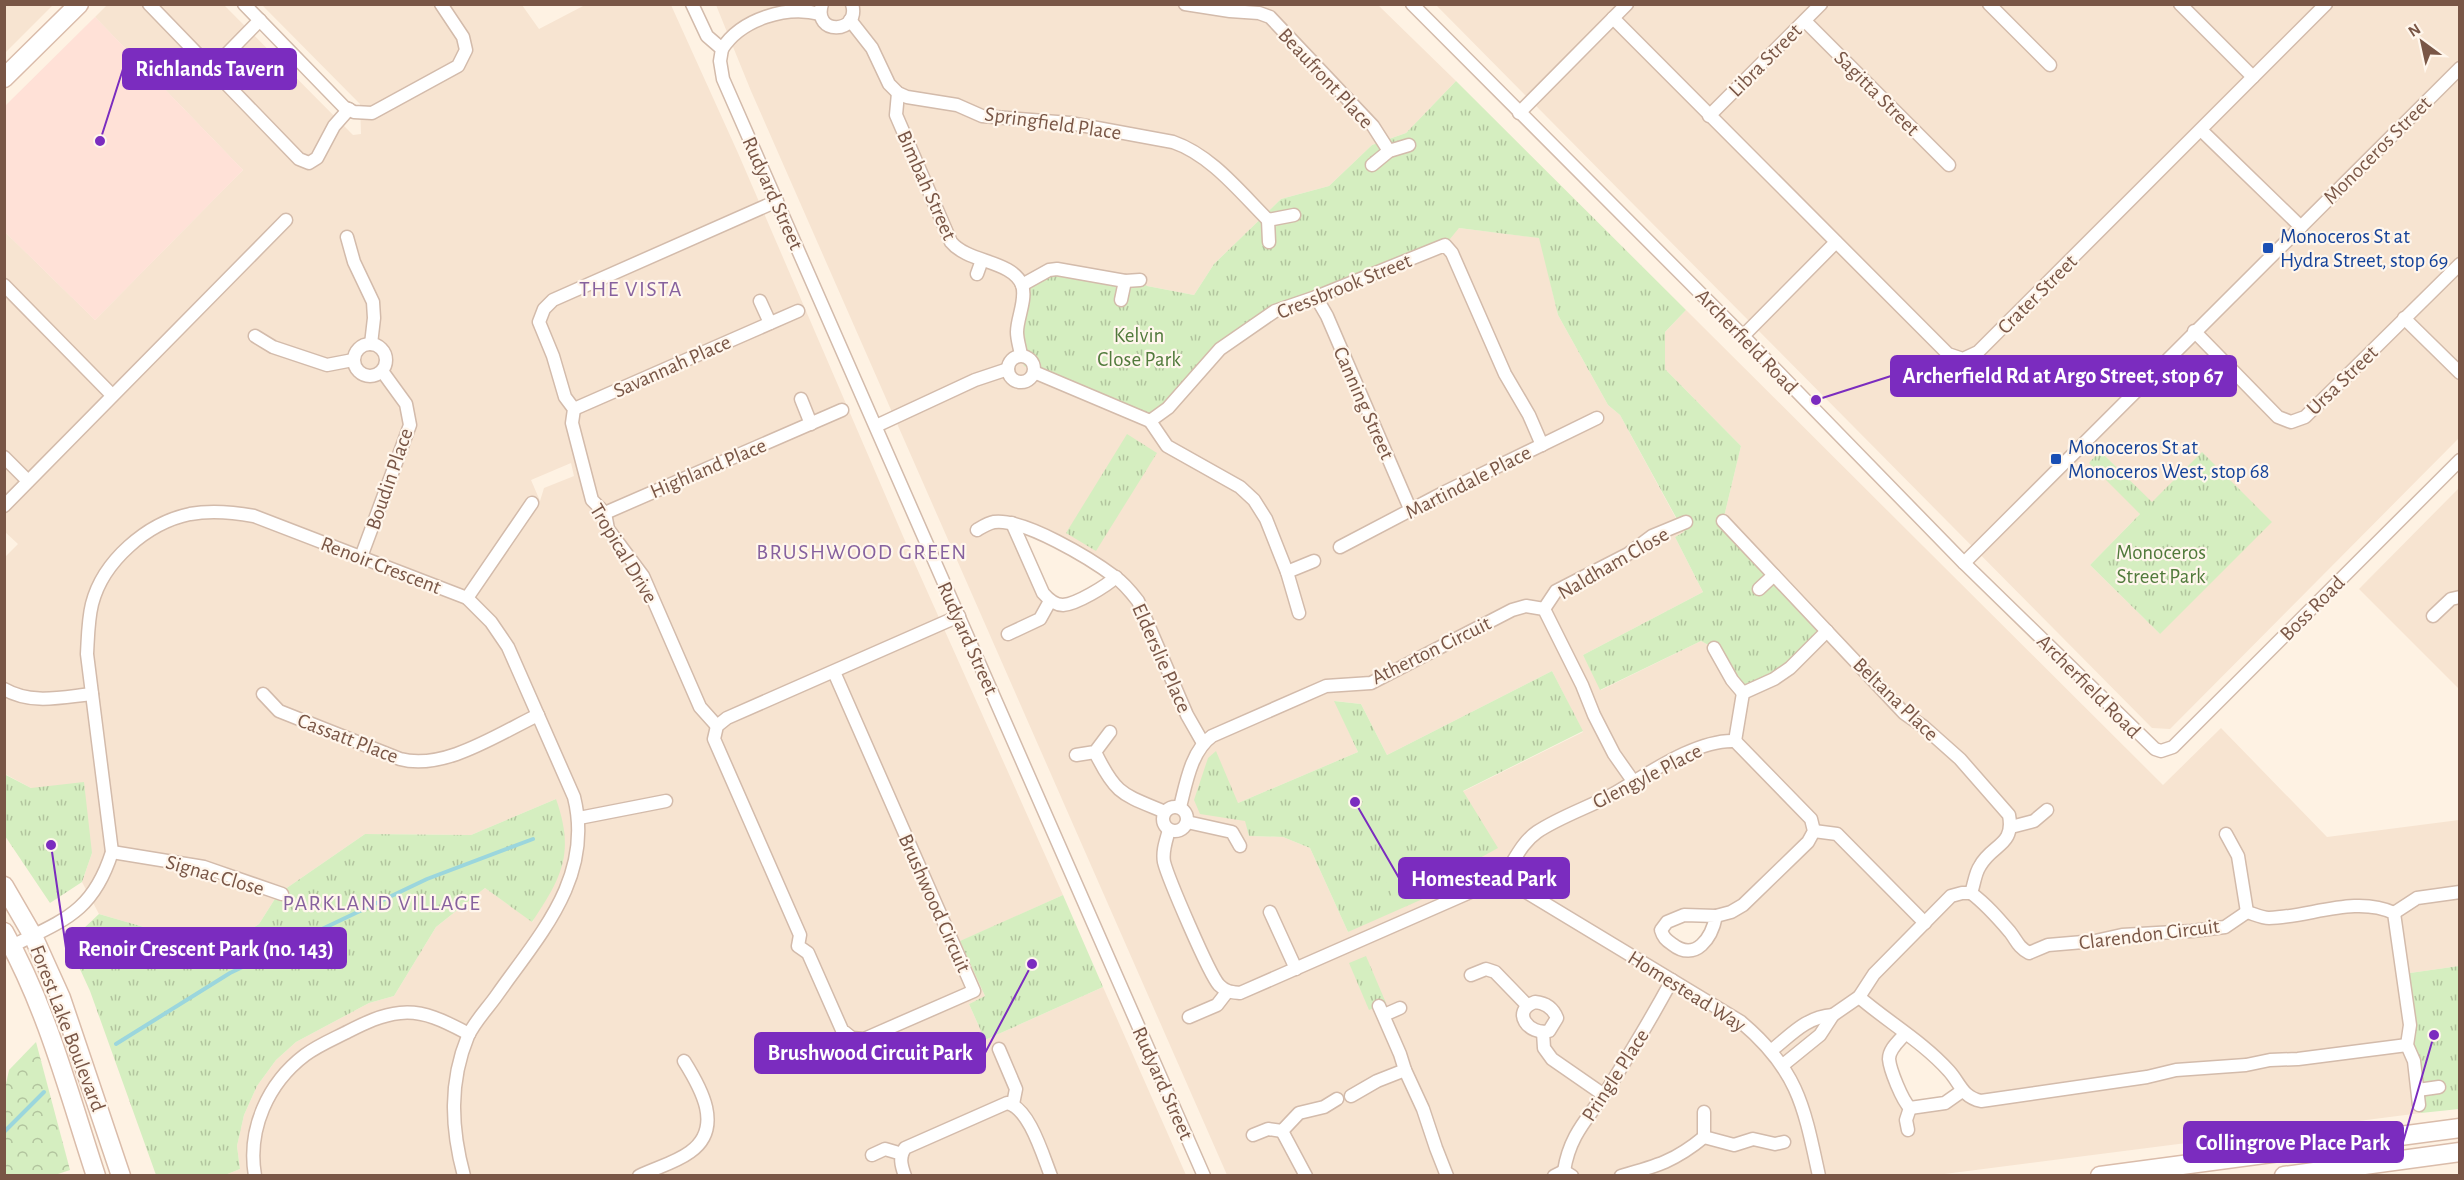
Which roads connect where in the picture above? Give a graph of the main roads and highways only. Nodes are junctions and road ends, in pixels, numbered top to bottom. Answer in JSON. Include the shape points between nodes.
{"nodes":[{"id":1,"x":79,"y":4,"type":"edge"},
{"id":2,"x":4,"y":78,"type":"edge"},
{"id":3,"x":4,"y":886,"type":"edge"},
{"id":4,"x":8,"y":939,"type":"edge"},
{"id":5,"x":2460,"y":1128,"type":"edge"},
{"id":6,"x":2460,"y":1152,"type":"edge"},
{"id":7,"x":96,"y":1176,"type":"edge"},
{"id":8,"x":122,"y":1176,"type":"edge"},
{"id":9,"x":2100,"y":1176,"type":"edge"},
{"id":10,"x":2284,"y":1176,"type":"edge"}],
"edges":[{"from":1,"to":2,"type":"main road"},
{"from":3,"to":8,"type":"main road","name":"Forest Lake Boulevard","via":[[33,936],[61,998]]},
{"from":4,"to":7,"type":"main road","name":"Forest Lake Boulevard","via":[[43,1014]]},
{"from":5,"to":9,"type":"main road"},
{"from":6,"to":10,"type":"main road"}]}
